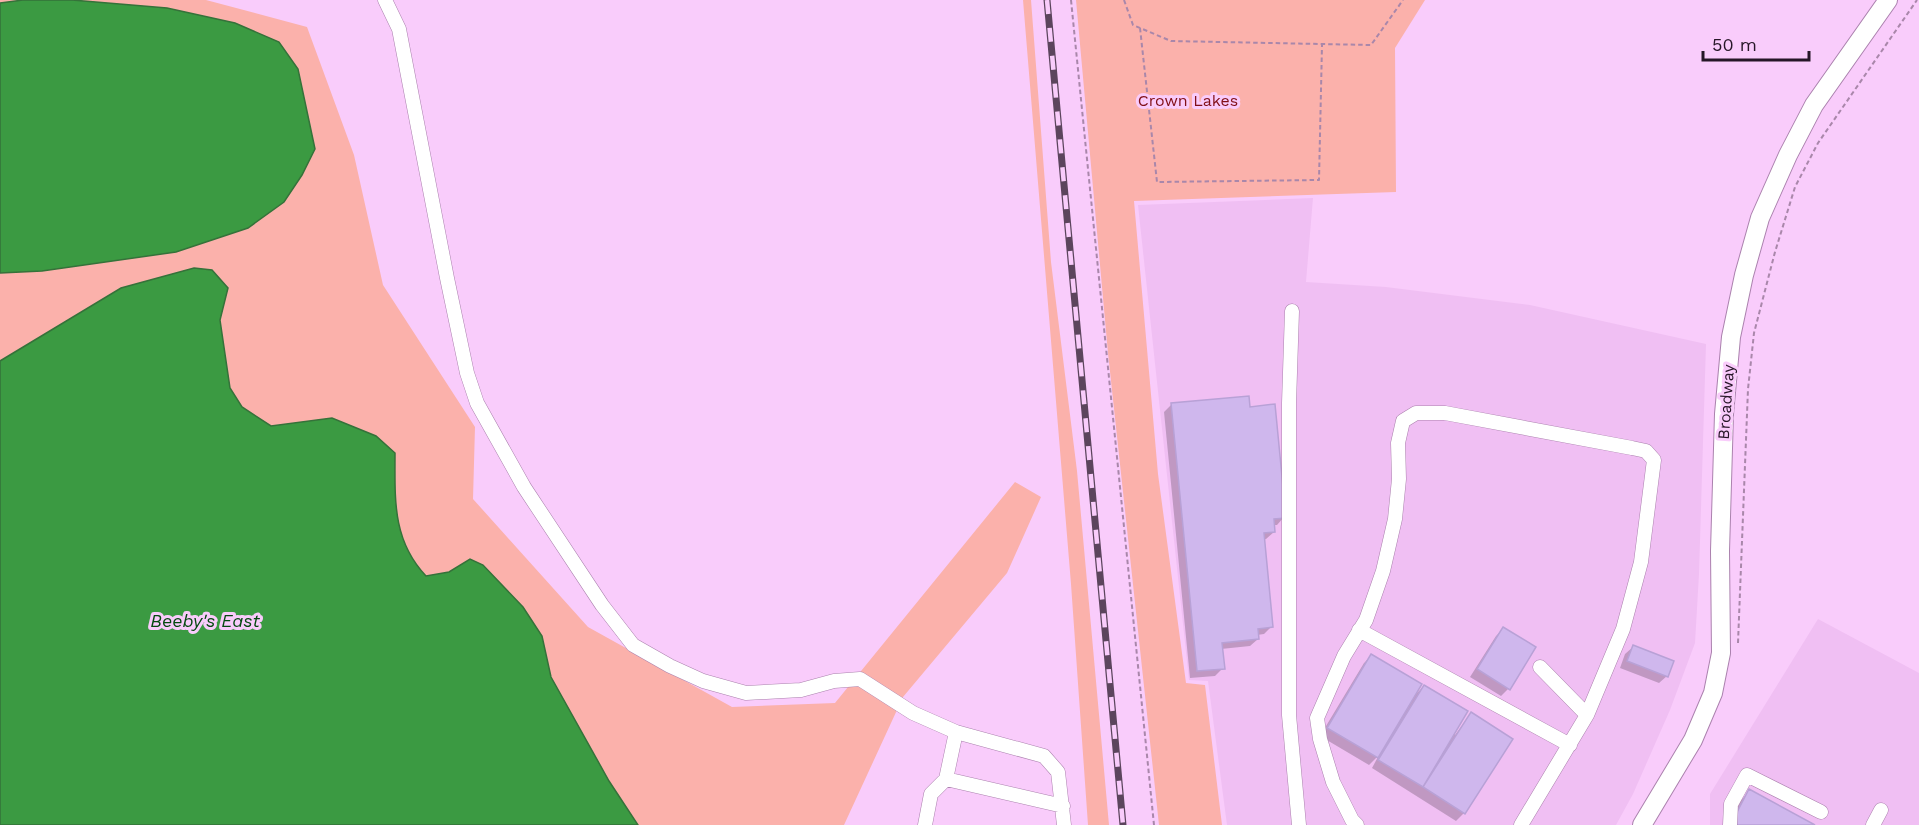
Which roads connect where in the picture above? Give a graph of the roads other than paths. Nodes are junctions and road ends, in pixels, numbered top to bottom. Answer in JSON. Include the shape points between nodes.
{"nodes":[{"id":1,"x":385,"y":0,"type":"edge"},
{"id":2,"x":1888,"y":0,"type":"edge"},
{"id":3,"x":1292,"y":311,"type":"dead end"},
{"id":4,"x":1359,"y":630,"type":"junction"},
{"id":5,"x":1540,"y":666,"type":"dead end"},
{"id":6,"x":1587,"y":715,"type":"junction"},
{"id":7,"x":957,"y":732,"type":"junction"},
{"id":8,"x":1570,"y":745,"type":"junction"},
{"id":9,"x":945,"y":779,"type":"junction"},
{"id":10,"x":1063,"y":806,"type":"junction"},
{"id":11,"x":1881,"y":810,"type":"dead end"},
{"id":12,"x":1821,"y":812,"type":"dead end"},
{"id":13,"x":925,"y":825,"type":"edge"},
{"id":14,"x":1064,"y":825,"type":"edge"},
{"id":15,"x":1299,"y":825,"type":"edge"},
{"id":16,"x":1358,"y":825,"type":"edge"},
{"id":17,"x":1521,"y":825,"type":"edge"},
{"id":18,"x":1642,"y":825,"type":"edge"},
{"id":19,"x":1730,"y":825,"type":"edge"},
{"id":20,"x":1873,"y":825,"type":"edge"}],
"edges":[{"from":1,"to":7,"type":"street","via":[[399,29],[467,373],[477,403],[524,487],[633,645],[703,681],[746,693],[801,690],[860,679],[913,713]]},
{"from":2,"to":18,"type":"main road","name":"Broadway","via":[[1814,105],[1760,218],[1731,337],[1724,414],[1720,653],[1713,693],[1693,740]]},
{"from":3,"to":15,"type":"street","via":[[1289,715]]},
{"from":4,"to":6,"type":"street","via":[[1383,571],[1395,519],[1398,443],[1403,421],[1416,413],[1445,413],[1646,451],[1654,460],[1641,562],[1623,629]]},
{"from":4,"to":8,"type":"street"},
{"from":4,"to":16,"type":"street","via":[[1317,718],[1334,782]]},
{"from":5,"to":6,"type":"street"},
{"from":6,"to":8,"type":"street"},
{"from":7,"to":9,"type":"street"},
{"from":7,"to":10,"type":"street","via":[[1044,756],[1059,772]]},
{"from":8,"to":17,"type":"street"},
{"from":9,"to":10,"type":"street"},
{"from":9,"to":13,"type":"street","via":[[931,794]]},
{"from":10,"to":14,"type":"street"},
{"from":11,"to":20,"type":"street"},
{"from":12,"to":19,"type":"street","via":[[1747,775],[1731,804]]}]}
